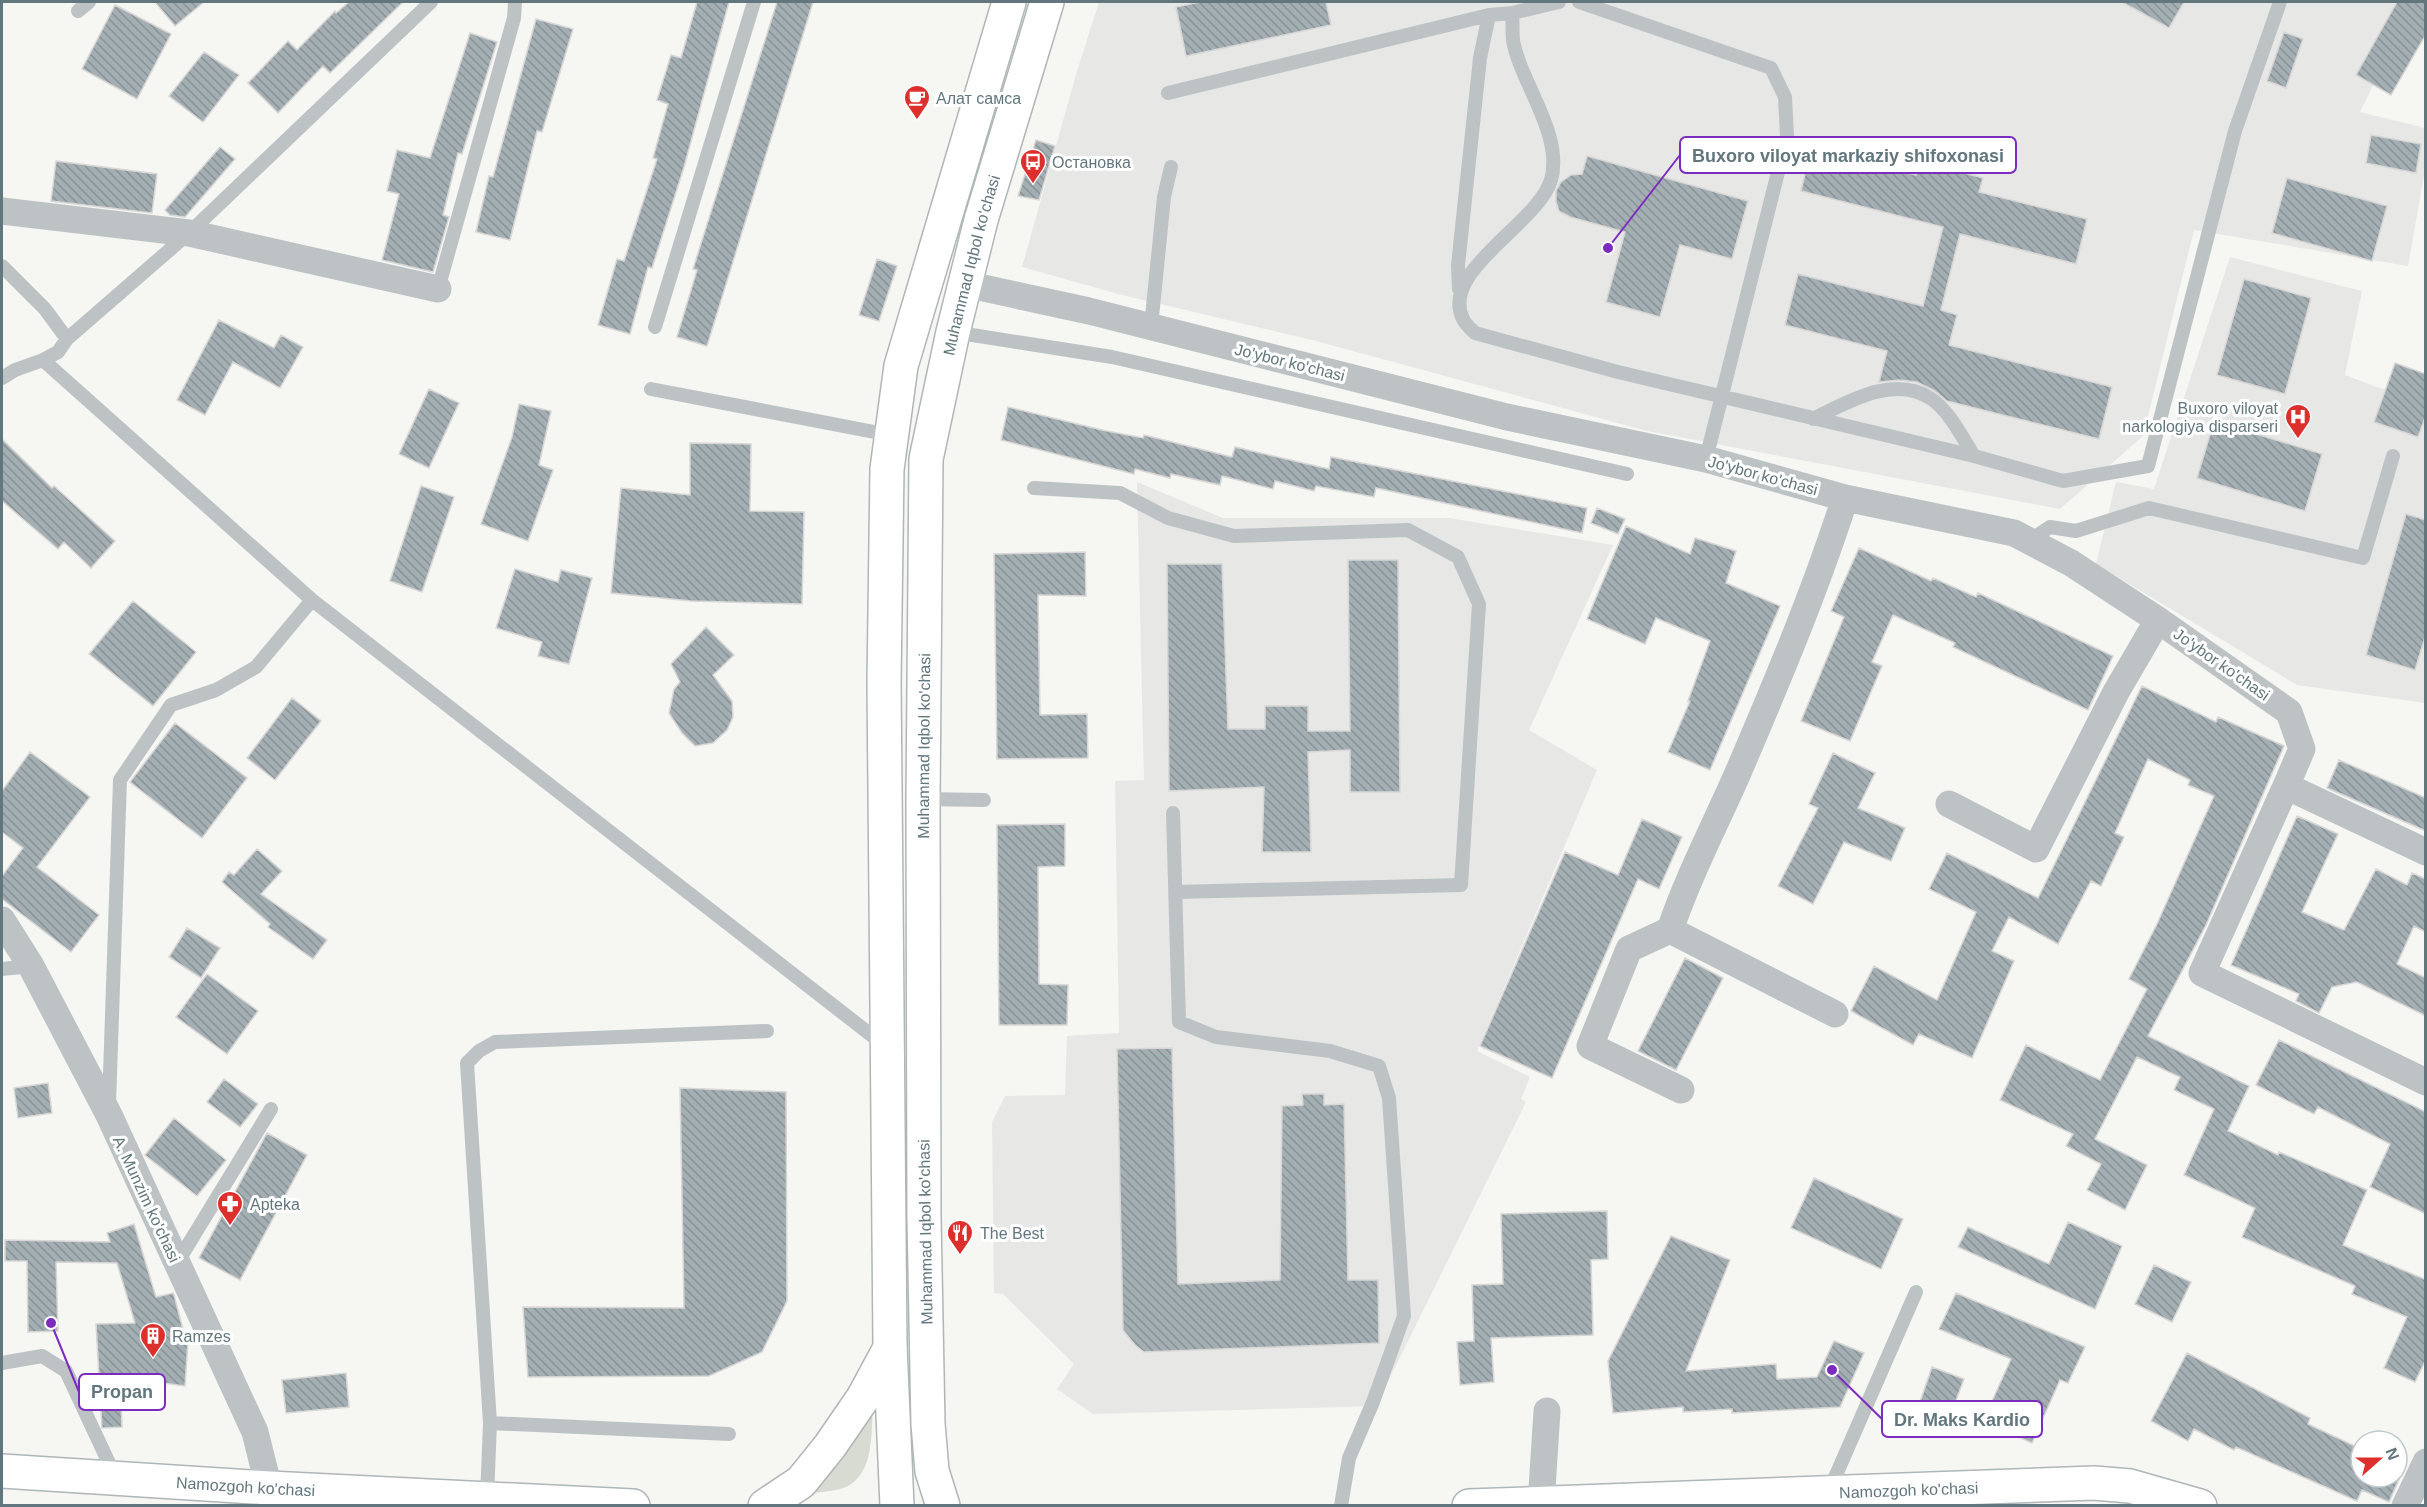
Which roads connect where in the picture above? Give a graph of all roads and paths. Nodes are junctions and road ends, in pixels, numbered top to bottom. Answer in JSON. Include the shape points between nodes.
{"nodes":[{"id":1,"x":89,"y":2,"type":"edge"},
{"id":2,"x":431,"y":2,"type":"edge"},
{"id":3,"x":515,"y":2,"type":"edge"},
{"id":4,"x":754,"y":2,"type":"edge"},
{"id":5,"x":1009,"y":2,"type":"edge"},
{"id":6,"x":1047,"y":2,"type":"edge"},
{"id":7,"x":1559,"y":2,"type":"edge"},
{"id":8,"x":1579,"y":2,"type":"edge"},
{"id":9,"x":2280,"y":2,"type":"edge"},
{"id":10,"x":78,"y":11,"type":"dead end"},
{"id":11,"x":1512,"y":13,"type":"junction"},
{"id":12,"x":1489,"y":15,"type":"junction"},
{"id":13,"x":1168,"y":93,"type":"dead end"},
{"id":14,"x":1171,"y":167,"type":"dead end"},
{"id":15,"x":2,"y":210,"type":"edge"},
{"id":16,"x":189,"y":233,"type":"junction"},
{"id":17,"x":2,"y":266,"type":"edge"},
{"id":18,"x":965,"y":284,"type":"junction"},
{"id":19,"x":438,"y":289,"type":"joint"},
{"id":20,"x":1459,"y":300,"type":"junction"},
{"id":21,"x":655,"y":327,"type":"dead end"},
{"id":22,"x":1151,"y":327,"type":"junction"},
{"id":23,"x":952,"y":332,"type":"junction"},
{"id":24,"x":67,"y":339,"type":"junction"},
{"id":25,"x":43,"y":360,"type":"junction"},
{"id":26,"x":2,"y":378,"type":"edge"},
{"id":27,"x":651,"y":389,"type":"dead end"},
{"id":28,"x":1720,"y":396,"type":"junction"},
{"id":29,"x":1813,"y":419,"type":"junction"},
{"id":30,"x":890,"y":435,"type":"junction"},
{"id":31,"x":1974,"y":456,"type":"junction"},
{"id":32,"x":2393,"y":456,"type":"dead end"},
{"id":33,"x":1706,"y":459,"type":"junction"},
{"id":34,"x":1627,"y":474,"type":"dead end"},
{"id":35,"x":1034,"y":488,"type":"dead end"},
{"id":36,"x":1845,"y":498,"type":"junction"},
{"id":37,"x":2029,"y":541,"type":"junction"},
{"id":38,"x":312,"y":600,"type":"junction"},
{"id":39,"x":2158,"y":620,"type":"junction"},
{"id":40,"x":2286,"y":786,"type":"junction"},
{"id":41,"x":923,"y":799,"type":"junction"},
{"id":42,"x":984,"y":800,"type":"dead end"},
{"id":43,"x":1949,"y":804,"type":"dead end"},
{"id":44,"x":1173,"y":813,"type":"dead end"},
{"id":45,"x":2426,"y":852,"type":"edge"},
{"id":46,"x":1175,"y":892,"type":"junction"},
{"id":47,"x":2,"y":920,"type":"edge"},
{"id":48,"x":1670,"y":930,"type":"junction"},
{"id":49,"x":32,"y":966,"type":"junction"},
{"id":50,"x":2,"y":969,"type":"edge"},
{"id":51,"x":1834,"y":1014,"type":"dead end"},
{"id":52,"x":767,"y":1031,"type":"dead end"},
{"id":53,"x":888,"y":1048,"type":"junction"},
{"id":54,"x":2426,"y":1082,"type":"edge"},
{"id":55,"x":1681,"y":1090,"type":"dead end"},
{"id":56,"x":271,"y":1109,"type":"dead end"},
{"id":57,"x":109,"y":1115,"type":"junction"},
{"id":58,"x":177,"y":1263,"type":"junction"},
{"id":59,"x":1916,"y":1292,"type":"dead end"},
{"id":60,"x":891,"y":1347,"type":"junction"},
{"id":61,"x":2,"y":1363,"type":"edge"},
{"id":62,"x":1547,"y":1410,"type":"dead end"},
{"id":63,"x":490,"y":1423,"type":"junction"},
{"id":64,"x":729,"y":1434,"type":"dead end"},
{"id":65,"x":2426,"y":1462,"type":"edge"},
{"id":66,"x":2,"y":1471,"type":"edge"},
{"id":67,"x":116,"y":1478,"type":"junction"},
{"id":68,"x":269,"y":1488,"type":"junction"},
{"id":69,"x":1829,"y":1491,"type":"junction"},
{"id":70,"x":487,"y":1498,"type":"junction"},
{"id":71,"x":1541,"y":1504,"type":"junction"},
{"id":72,"x":633,"y":1506,"type":"edge"},
{"id":73,"x":765,"y":1506,"type":"edge"},
{"id":74,"x":897,"y":1506,"type":"edge"},
{"id":75,"x":943,"y":1506,"type":"edge"},
{"id":76,"x":1341,"y":1506,"type":"edge"},
{"id":77,"x":1469,"y":1506,"type":"edge"},
{"id":78,"x":2200,"y":1506,"type":"edge"},
{"id":79,"x":2405,"y":1506,"type":"edge"}],
"edges":[{"from":1,"to":10,"type":"lane"},
{"from":2,"to":16,"type":"lane"},
{"from":3,"to":19,"type":"lane","via":[[514,18]]},
{"from":4,"to":21,"type":"lane"},
{"from":5,"to":30,"type":"main road","via":[[902,366]]},
{"from":6,"to":18,"type":"main road","name":"Muhammad Iqbol ko'chasi"},
{"from":7,"to":11,"type":"lane"},
{"from":8,"to":28,"type":"lane","via":[[1771,68],[1785,97],[1787,136]]},
{"from":9,"to":31,"type":"lane","via":[[2235,131],[2148,466],[2063,481]]},
{"from":11,"to":12,"type":"lane"},
{"from":11,"to":20,"type":"lane","via":[[1513,41],[1542,115],[1553,156],[1551,180],[1538,205],[1466,276]]},
{"from":12,"to":13,"type":"lane"},
{"from":12,"to":20,"type":"lane","via":[[1480,58],[1458,265]]},
{"from":14,"to":22,"type":"lane","via":[[1164,197]]},
{"from":15,"to":16,"type":"street"},
{"from":16,"to":19,"type":"street"},
{"from":16,"to":24,"type":"lane"},
{"from":17,"to":24,"type":"lane","via":[[45,309]]},
{"from":18,"to":22,"type":"street","name":"Jo'ybor ko'chasi"},
{"from":18,"to":23,"type":"main road","name":"Muhammad Iqbol ko'chasi"},
{"from":20,"to":28,"type":"lane","via":[[1463,319],[1475,333]]},
{"from":22,"to":33,"type":"street","name":"Jo'ybor ko'chasi","via":[[1507,417]]},
{"from":23,"to":34,"type":"lane","via":[[1112,357]]},
{"from":23,"to":41,"type":"main road","name":"Muhammad Iqbol ko'chasi","via":[[926,459]]},
{"from":24,"to":25,"type":"lane","via":[[58,352]]},
{"from":25,"to":26,"type":"lane"},
{"from":25,"to":38,"type":"lane"},
{"from":27,"to":30,"type":"lane"},
{"from":28,"to":29,"type":"lane"},
{"from":28,"to":33,"type":"lane"},
{"from":29,"to":31,"type":"lane"},
{"from":29,"to":31,"type":"lane","via":[[1867,394],[1900,388],[1930,398],[1954,424]]},
{"from":30,"to":53,"type":"main road","via":[[884,683]]},
{"from":32,"to":37,"type":"lane","via":[[2362,558],[2149,508],[2076,531],[2050,527]]},
{"from":33,"to":36,"type":"street","name":"Jo'ybor ko'chasi"},
{"from":35,"to":46,"type":"lane","via":[[1120,493],[1168,518],[1234,536],[1408,530],[1458,557],[1479,604],[1461,885]]},
{"from":36,"to":37,"type":"street","name":"Jo'ybor ko'chasi","via":[[2014,533]]},
{"from":36,"to":48,"type":"street","via":[[1822,568],[1737,775],[1683,891]]},
{"from":37,"to":39,"type":"street","name":"Jo'ybor ko'chasi","via":[[2072,563]]},
{"from":38,"to":53,"type":"lane"},
{"from":38,"to":57,"type":"lane","via":[[255,667],[216,690],[171,705],[120,780]]},
{"from":39,"to":40,"type":"street","name":"Jo'ybor ko'chasi","via":[[2289,712],[2302,749]]},
{"from":39,"to":43,"type":"street","via":[[2116,692],[2036,849]]},
{"from":40,"to":45,"type":"street"},
{"from":40,"to":54,"type":"street","name":"Jo'ybor ko'chasi","via":[[2202,973]]},
{"from":41,"to":42,"type":"lane"},
{"from":41,"to":75,"type":"main road","name":"Muhammad Iqbol ko'chasi","via":[[928,1424],[932,1471]]},
{"from":44,"to":46,"type":"lane"},
{"from":46,"to":76,"type":"lane","via":[[1179,1022],[1216,1037],[1330,1052],[1379,1066],[1389,1098],[1404,1316],[1349,1458]]},
{"from":47,"to":49,"type":"street","name":"A. Munzim ko'chasi"},
{"from":48,"to":51,"type":"street"},
{"from":48,"to":55,"type":"street","via":[[1629,949],[1590,1046]]},
{"from":49,"to":50,"type":"lane"},
{"from":49,"to":57,"type":"street","name":"A. Munzim ko'chasi"},
{"from":52,"to":63,"type":"lane","via":[[495,1042],[467,1063]]},
{"from":53,"to":60,"type":"main road"},
{"from":56,"to":58,"type":"lane"},
{"from":57,"to":58,"type":"street","name":"A. Munzim ko'chasi"},
{"from":58,"to":68,"type":"street","name":"A. Munzim ko'chasi","via":[[255,1432]]},
{"from":59,"to":69,"type":"lane"},
{"from":60,"to":73,"type":"main road","via":[[830,1446],[801,1482]]},
{"from":60,"to":74,"type":"main road"},
{"from":61,"to":67,"type":"lane","via":[[42,1356],[66,1371]]},
{"from":62,"to":71,"type":"street"},
{"from":63,"to":64,"type":"lane"},
{"from":63,"to":70,"type":"lane"},
{"from":65,"to":79,"type":"street"},
{"from":66,"to":67,"type":"main road","name":"Namozgoh ko'chasi"},
{"from":67,"to":68,"type":"main road","name":"Namozgoh ko'chasi"},
{"from":68,"to":70,"type":"main road","name":"Namozgoh ko'chasi"},
{"from":69,"to":71,"type":"main road","name":"Namozgoh ko'chasi"},
{"from":69,"to":78,"type":"main road","name":"Namozgoh ko'chasi","via":[[2094,1484],[2130,1486]]},
{"from":70,"to":72,"type":"main road","name":"Namozgoh ko'chasi"},
{"from":71,"to":77,"type":"main road","name":"Namozgoh ko'chasi"}]}
